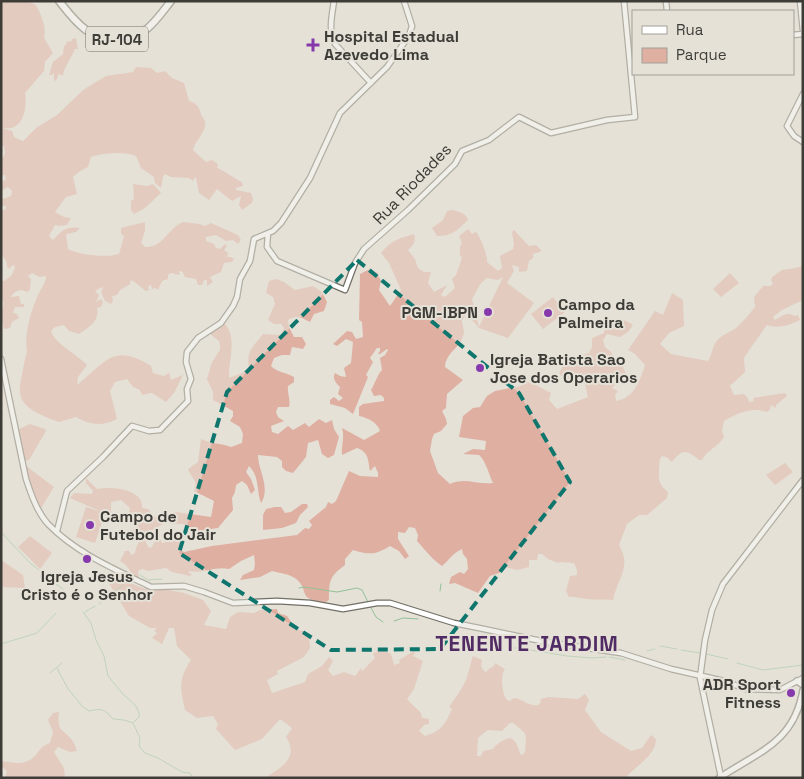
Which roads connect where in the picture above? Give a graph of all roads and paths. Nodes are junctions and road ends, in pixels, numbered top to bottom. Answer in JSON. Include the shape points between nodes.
{"nodes":[{"id":1,"x":59,"y":1,"type":"edge"},
{"id":2,"x":64,"y":1,"type":"edge"},
{"id":3,"x":166,"y":1,"type":"edge"},
{"id":4,"x":171,"y":1,"type":"edge"},
{"id":5,"x":334,"y":1,"type":"edge"},
{"id":6,"x":404,"y":1,"type":"edge"},
{"id":7,"x":624,"y":1,"type":"edge"},
{"id":8,"x":800,"y":1,"type":"edge"},
{"id":9,"x":803,"y":32,"type":"edge"},
{"id":10,"x":631,"y":46,"type":"edge"},
{"id":11,"x":632,"y":64,"type":"edge"},
{"id":12,"x":633,"y":75,"type":"edge"},
{"id":13,"x":371,"y":84,"type":"junction"},
{"id":14,"x":803,"y":94,"type":"edge"},
{"id":15,"x":803,"y":142,"type":"edge"},
{"id":16,"x":268,"y":234,"type":"junction"},
{"id":17,"x":1,"y":359,"type":"edge"},
{"id":18,"x":803,"y":480,"type":"edge"},
{"id":19,"x":57,"y":531,"type":"junction"},
{"id":20,"x":700,"y":675,"type":"junction"},
{"id":21,"x":803,"y":678,"type":"edge"},
{"id":22,"x":797,"y":681,"type":"junction"},
{"id":23,"x":803,"y":684,"type":"edge"},
{"id":24,"x":803,"y":690,"type":"edge"},
{"id":25,"x":720,"y":777,"type":"edge"}],
"edges":[{"from":1,"to":4,"type":"highway","number":"RJ-104","via":[[87,31],[115,39],[146,29]]},
{"from":2,"to":3,"type":"highway","number":"RJ-104","via":[[89,28],[117,36],[137,30]]},
{"from":5,"to":13,"type":"street","via":[[332,38]]},
{"from":6,"to":13,"type":"street","via":[[412,29],[387,67]]},
{"from":7,"to":10,"type":"street"},
{"from":8,"to":9,"type":"street"},
{"from":10,"to":11,"type":"street","name":"Rua Riodades"},
{"from":12,"to":16,"type":"street","name":"Rua Riodades","via":[[635,117],[551,133],[519,117],[489,140],[462,151],[455,164],[364,249],[355,262],[345,290],[277,260],[267,247]]},
{"from":13,"to":16,"type":"street","via":[[340,113],[310,178],[281,223]]},
{"from":14,"to":15,"type":"street","via":[[787,126]]},
{"from":16,"to":19,"type":"street","via":[[254,240],[237,297],[221,324],[198,338],[187,352],[191,379],[187,389],[188,401],[160,430],[149,431],[132,426],[67,491]]},
{"from":17,"to":19,"type":"street","via":[[30,492],[42,516]]},
{"from":18,"to":20,"type":"street","via":[[721,589],[708,626]]},
{"from":19,"to":20,"type":"street","via":[[72,546],[151,587],[180,586],[233,603],[310,603],[343,609],[377,602],[390,603],[454,623],[621,653]]},
{"from":20,"to":22,"type":"street","via":[[752,690],[780,690]]},
{"from":20,"to":25,"type":"street"},
{"from":21,"to":22,"type":"street"},
{"from":22,"to":23,"type":"main road"},
{"from":24,"to":25,"type":"main road","via":[[796,712],[782,736]]}]}
